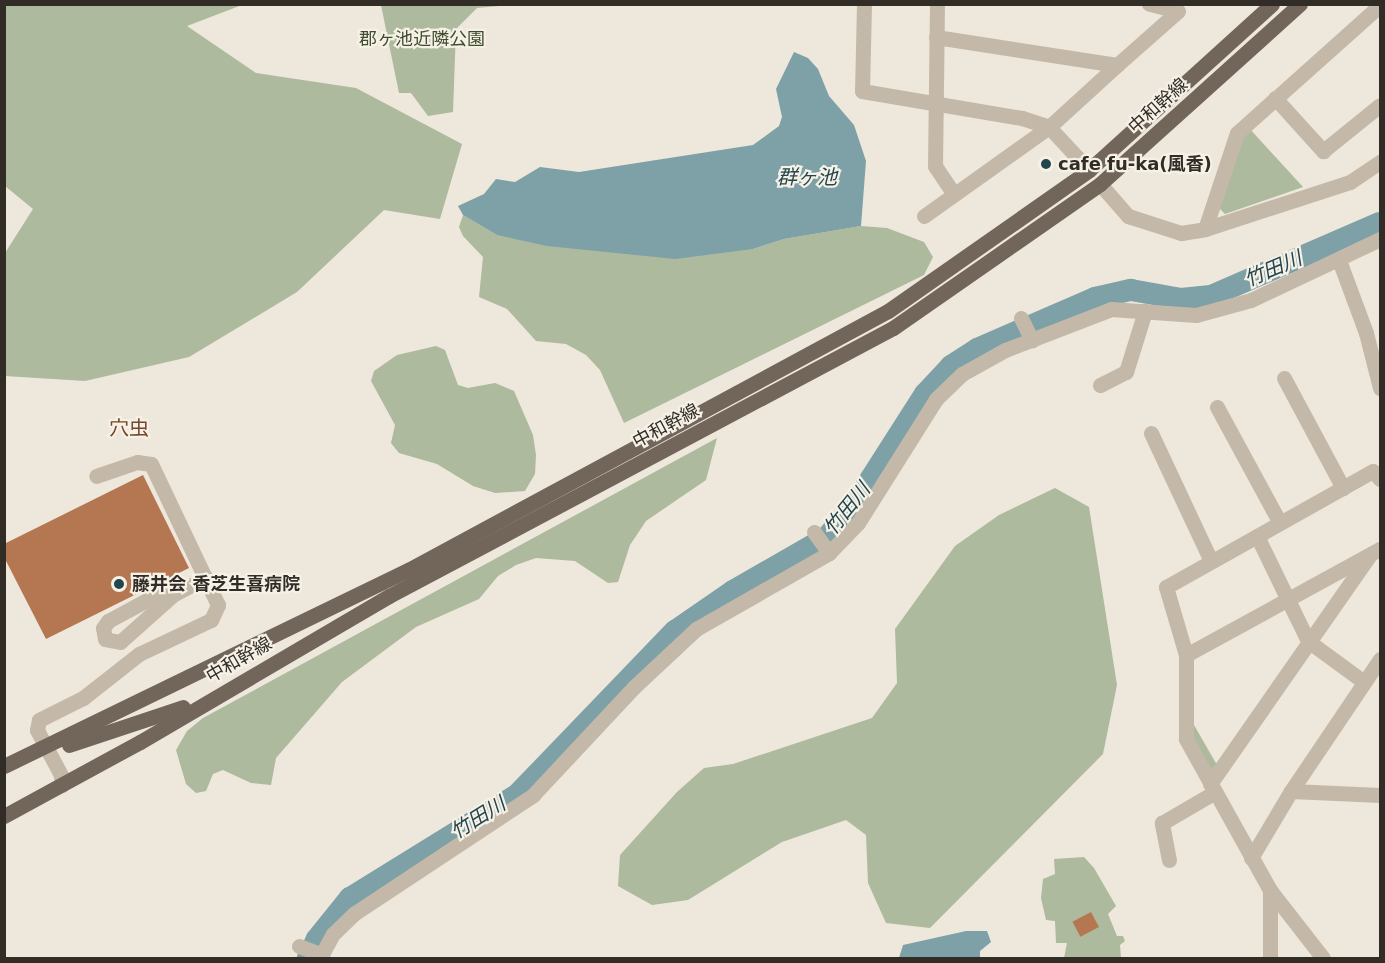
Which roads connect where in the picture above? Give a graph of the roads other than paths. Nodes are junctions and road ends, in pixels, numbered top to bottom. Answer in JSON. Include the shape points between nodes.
{"nodes":[{"id":1,"x":864,"y":4,"type":"edge"},
{"id":2,"x":937,"y":4,"type":"edge"},
{"id":3,"x":1149,"y":4,"type":"edge"},
{"id":4,"x":1272,"y":4,"type":"edge"},
{"id":5,"x":1300,"y":4,"type":"edge"},
{"id":6,"x":1380,"y":5,"type":"edge"},
{"id":7,"x":1182,"y":8,"type":"edge"},
{"id":8,"x":936,"y":37,"type":"junction"},
{"id":9,"x":1117,"y":65,"type":"junction"},
{"id":10,"x":1275,"y":98,"type":"junction"},
{"id":11,"x":934,"y":102,"type":"junction"},
{"id":12,"x":1380,"y":105,"type":"edge"},
{"id":13,"x":1049,"y":127,"type":"junction"},
{"id":14,"x":1380,"y":162,"type":"edge"},
{"id":15,"x":1089,"y":170,"type":"junction"},
{"id":16,"x":1100,"y":184,"type":"junction"},
{"id":17,"x":954,"y":194,"type":"junction"},
{"id":18,"x":924,"y":216,"type":"dead end"},
{"id":19,"x":1205,"y":230,"type":"junction"},
{"id":20,"x":1380,"y":239,"type":"edge"},
{"id":21,"x":1338,"y":260,"type":"junction"},
{"id":22,"x":1145,"y":311,"type":"junction"},
{"id":23,"x":1021,"y":318,"type":"dead end"},
{"id":24,"x":1032,"y":341,"type":"junction"},
{"id":25,"x":1284,"y":378,"type":"dead end"},
{"id":26,"x":1100,"y":385,"type":"dead end"},
{"id":27,"x":1380,"y":388,"type":"edge"},
{"id":28,"x":1217,"y":407,"type":"dead end"},
{"id":29,"x":1151,"y":433,"type":"dead end"},
{"id":30,"x":96,"y":476,"type":"dead end"},
{"id":31,"x":1380,"y":479,"type":"edge"},
{"id":32,"x":1343,"y":488,"type":"junction"},
{"id":33,"x":1280,"y":523,"type":"junction"},
{"id":34,"x":814,"y":532,"type":"dead end"},
{"id":35,"x":1257,"y":536,"type":"junction"},
{"id":36,"x":1375,"y":552,"type":"edge"},
{"id":37,"x":829,"y":553,"type":"junction"},
{"id":38,"x":1211,"y":561,"type":"junction"},
{"id":39,"x":206,"y":578,"type":"junction"},
{"id":40,"x":174,"y":594,"type":"dead end"},
{"id":41,"x":1287,"y":600,"type":"junction"},
{"id":42,"x":1308,"y":641,"type":"junction"},
{"id":43,"x":1186,"y":655,"type":"junction"},
{"id":44,"x":1380,"y":659,"type":"edge"},
{"id":45,"x":1364,"y":682,"type":"junction"},
{"id":46,"x":209,"y":701,"type":"junction"},
{"id":47,"x":46,"y":747,"type":"junction"},
{"id":48,"x":4,"y":766,"type":"edge"},
{"id":49,"x":62,"y":785,"type":"junction"},
{"id":50,"x":1213,"y":788,"type":"junction"},
{"id":51,"x":1291,"y":791,"type":"junction"},
{"id":52,"x":1380,"y":795,"type":"edge"},
{"id":53,"x":4,"y":816,"type":"edge"},
{"id":54,"x":1251,"y":858,"type":"junction"},
{"id":55,"x":1169,"y":860,"type":"dead end"},
{"id":56,"x":1270,"y":890,"type":"junction"},
{"id":57,"x":299,"y":946,"type":"dead end"},
{"id":58,"x":321,"y":957,"type":"edge"},
{"id":59,"x":1270,"y":958,"type":"edge"},
{"id":60,"x":1323,"y":958,"type":"edge"}],
"edges":[{"from":1,"to":11,"type":"street","via":[[862,91]]},
{"from":2,"to":8,"type":"street"},
{"from":3,"to":7,"type":"street"},
{"from":4,"to":15,"type":"main road","name":"中和幹線"},
{"from":5,"to":16,"type":"main road","name":"中和幹線"},
{"from":6,"to":10,"type":"street"},
{"from":7,"to":9,"type":"street"},
{"from":8,"to":9,"type":"street"},
{"from":8,"to":11,"type":"street"},
{"from":9,"to":13,"type":"street"},
{"from":10,"to":12,"type":"street","via":[[1323,151]]},
{"from":10,"to":19,"type":"street","via":[[1237,133]]},
{"from":11,"to":13,"type":"street","via":[[1022,118]]},
{"from":11,"to":17,"type":"street","via":[[935,166]]},
{"from":13,"to":15,"type":"street"},
{"from":13,"to":17,"type":"street"},
{"from":14,"to":19,"type":"street","via":[[1350,182]]},
{"from":15,"to":47,"type":"main road","name":"中和幹線","via":[[888,311],[408,570]]},
{"from":16,"to":19,"type":"street","via":[[1128,216],[1181,233]]},
{"from":16,"to":46,"type":"main road","name":"中和幹線","via":[[893,328],[389,596]]},
{"from":17,"to":18,"type":"street"},
{"from":20,"to":21,"type":"street"},
{"from":21,"to":22,"type":"street","via":[[1251,300],[1196,315]]},
{"from":21,"to":27,"type":"street","via":[[1366,333]]},
{"from":22,"to":24,"type":"street","via":[[1111,309]]},
{"from":22,"to":26,"type":"street","via":[[1126,372]]},
{"from":23,"to":24,"type":"street"},
{"from":24,"to":37,"type":"street","via":[[982,362],[946,387],[858,523]]},
{"from":25,"to":32,"type":"street"},
{"from":28,"to":33,"type":"street"},
{"from":29,"to":38,"type":"street"},
{"from":30,"to":39,"type":"street","via":[[137,462],[152,464]]},
{"from":31,"to":32,"type":"street","via":[[1373,471]]},
{"from":32,"to":33,"type":"street"},
{"from":33,"to":35,"type":"street"},
{"from":34,"to":37,"type":"street"},
{"from":35,"to":38,"type":"street"},
{"from":35,"to":41,"type":"street"},
{"from":36,"to":41,"type":"street"},
{"from":36,"to":42,"type":"street"},
{"from":37,"to":58,"type":"street","via":[[696,629],[634,687],[533,795],[355,913],[333,934]]},
{"from":38,"to":43,"type":"street","via":[[1166,587]]},
{"from":39,"to":40,"type":"street"},
{"from":39,"to":47,"type":"street","via":[[217,599],[216,614],[138,654],[83,698],[39,720],[38,730]]},
{"from":41,"to":42,"type":"street"},
{"from":41,"to":43,"type":"street"},
{"from":42,"to":45,"type":"street"},
{"from":42,"to":50,"type":"street"},
{"from":43,"to":50,"type":"street","via":[[1186,739]]},
{"from":44,"to":45,"type":"street"},
{"from":45,"to":51,"type":"street"},
{"from":46,"to":47,"type":"main road","via":[[57,750]]},
{"from":46,"to":49,"type":"main road","name":"中和幹線"},
{"from":47,"to":48,"type":"main road","name":"中和幹線"},
{"from":47,"to":49,"type":"street"},
{"from":49,"to":53,"type":"main road","name":"中和幹線"},
{"from":50,"to":54,"type":"street"},
{"from":50,"to":55,"type":"street","via":[[1161,823]]},
{"from":51,"to":52,"type":"street"},
{"from":51,"to":54,"type":"street"},
{"from":54,"to":56,"type":"street"},
{"from":56,"to":59,"type":"street"},
{"from":56,"to":60,"type":"street"},
{"from":57,"to":58,"type":"street"}]}
